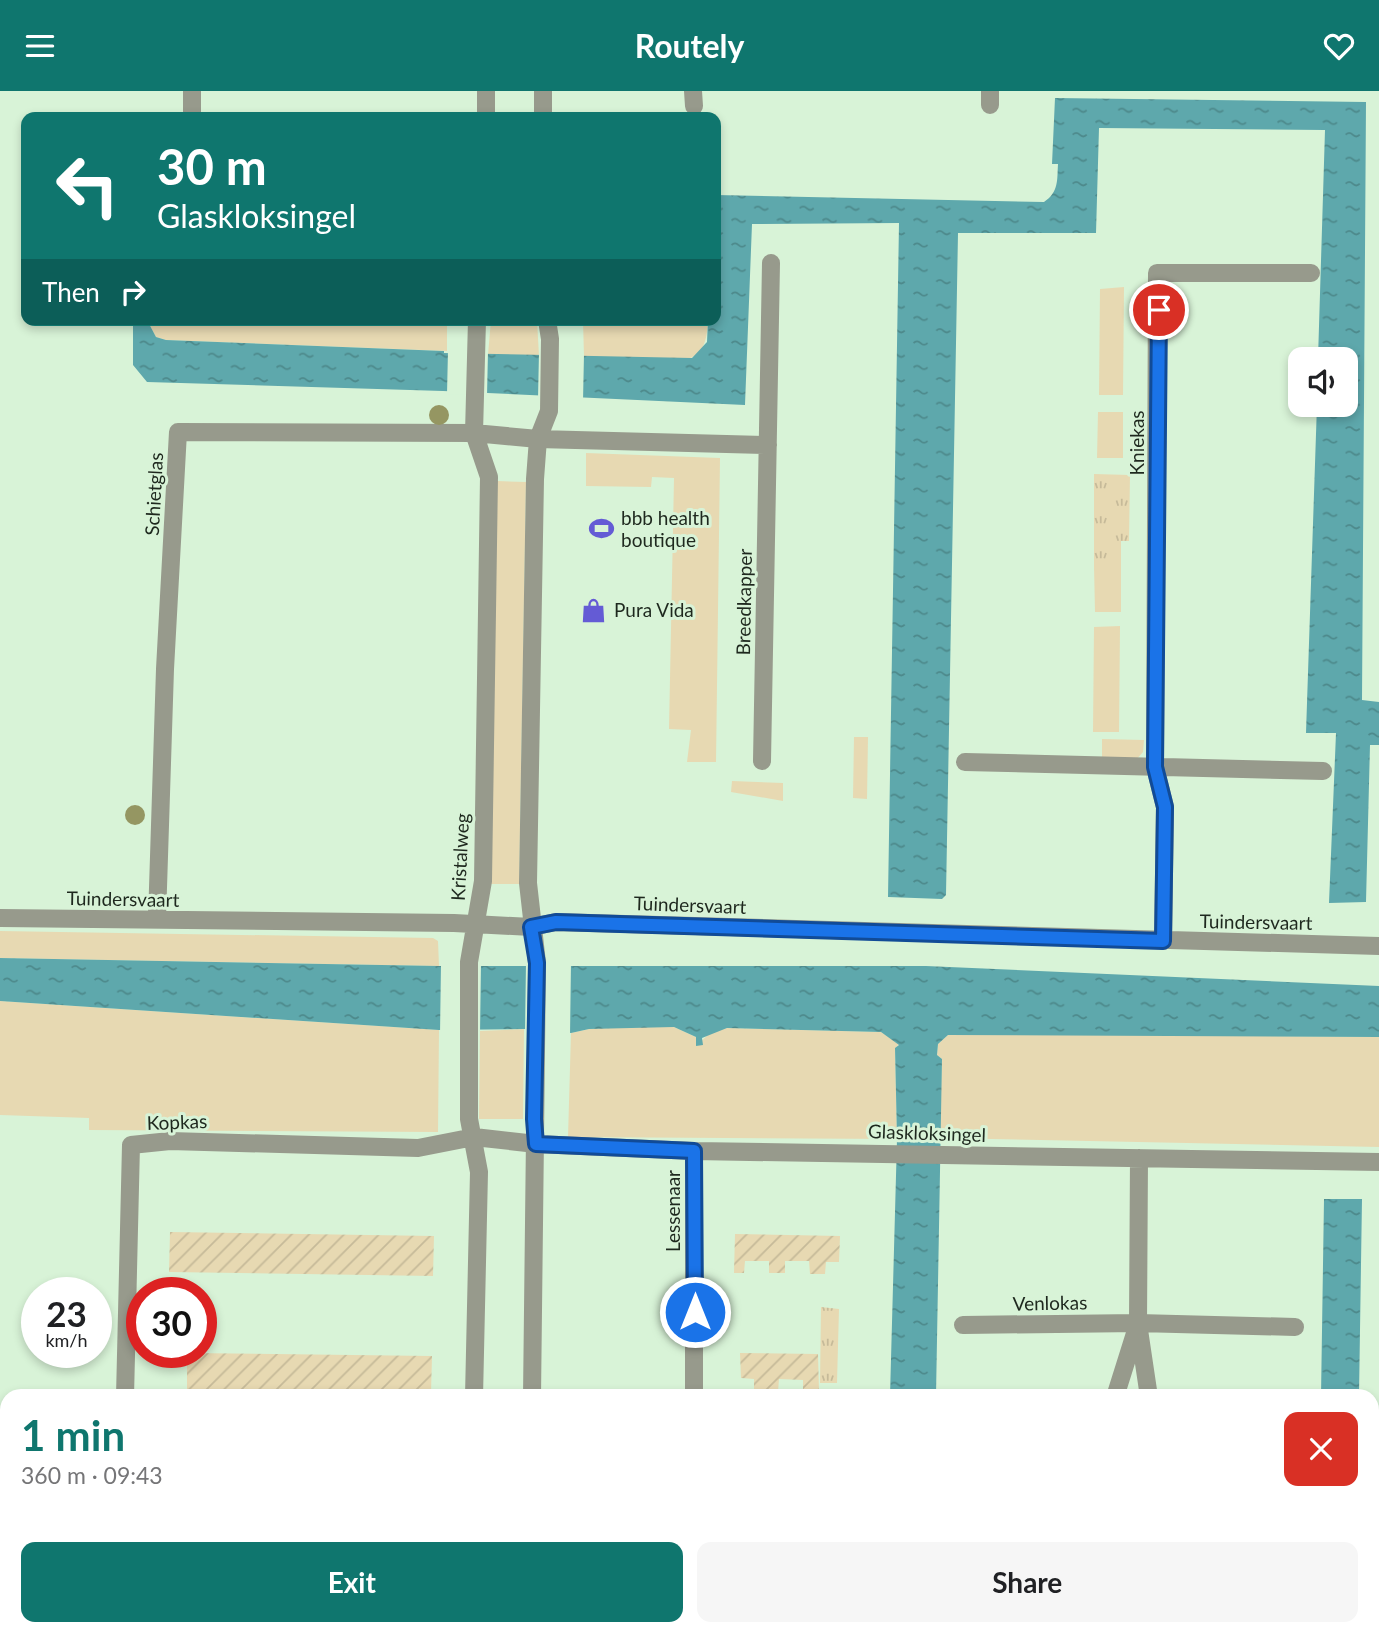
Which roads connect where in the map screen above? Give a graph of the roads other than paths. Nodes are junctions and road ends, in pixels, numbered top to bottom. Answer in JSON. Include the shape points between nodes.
{"nodes":[{"id":1,"x":192,"y":91,"type":"edge"},
{"id":2,"x":486,"y":91,"type":"edge"},
{"id":3,"x":543,"y":91,"type":"edge"},
{"id":4,"x":192,"y":112,"type":"edge"},
{"id":5,"x":486,"y":112,"type":"edge"},
{"id":6,"x":543,"y":112,"type":"edge"},
{"id":7,"x":771,"y":263,"type":"dead end"},
{"id":8,"x":1311,"y":273,"type":"dead end"},
{"id":9,"x":548,"y":326,"type":"edge"},
{"id":10,"x":476,"y":328,"type":"edge"},
{"id":11,"x":474,"y":433,"type":"junction"},
{"id":12,"x":538,"y":439,"type":"junction"},
{"id":13,"x":768,"y":445,"type":"junction"},
{"id":14,"x":762,"y":761,"type":"dead end"},
{"id":15,"x":965,"y":762,"type":"dead end"},
{"id":16,"x":1155,"y":767,"type":"junction"},
{"id":17,"x":1322,"y":771,"type":"dead end"},
{"id":18,"x":0,"y":918,"type":"edge"},
{"id":19,"x":157,"y":919,"type":"junction"},
{"id":20,"x":475,"y":926,"type":"junction"},
{"id":21,"x":531,"y":927,"type":"junction"},
{"id":22,"x":1163,"y":941,"type":"junction"},
{"id":23,"x":1379,"y":946,"type":"edge"},
{"id":24,"x":474,"y":1137,"type":"junction"},
{"id":25,"x":536,"y":1144,"type":"junction"},
{"id":26,"x":694,"y":1151,"type":"junction"},
{"id":27,"x":1139,"y":1158,"type":"junction"},
{"id":28,"x":1379,"y":1162,"type":"edge"},
{"id":29,"x":1138,"y":1323,"type":"junction"},
{"id":30,"x":963,"y":1325,"type":"dead end"},
{"id":31,"x":1295,"y":1327,"type":"dead end"},
{"id":32,"x":125,"y":1389,"type":"edge"},
{"id":33,"x":474,"y":1389,"type":"edge"},
{"id":34,"x":531,"y":1389,"type":"edge"},
{"id":35,"x":694,"y":1389,"type":"edge"},
{"id":36,"x":1117,"y":1389,"type":"edge"},
{"id":37,"x":1149,"y":1389,"type":"edge"}],
"edges":[{"from":1,"to":4,"type":"street"},
{"from":2,"to":5,"type":"street"},
{"from":3,"to":6,"type":"street"},
{"from":7,"to":13,"type":"street","name":"Breedkapper"},
{"from":8,"to":16,"type":"street","name":"Kniekas","via":[[1157,273]]},
{"from":9,"to":12,"type":"street","via":[[549,411]]},
{"from":10,"to":11,"type":"street","name":"Kristalweg"},
{"from":11,"to":12,"type":"street","name":"Schietglas"},
{"from":11,"to":19,"type":"street","name":"Schietglas","via":[[178,432]]},
{"from":11,"to":20,"type":"street","name":"Kristalweg","via":[[489,478],[483,881]]},
{"from":12,"to":13,"type":"street"},
{"from":12,"to":21,"type":"street","via":[[528,883]]},
{"from":13,"to":14,"type":"street","name":"Breedkapper"},
{"from":15,"to":16,"type":"street"},
{"from":16,"to":17,"type":"street"},
{"from":16,"to":22,"type":"street","name":"Kniekas","via":[[1165,807]]},
{"from":18,"to":19,"type":"street","name":"Tuindersvaart"},
{"from":19,"to":20,"type":"street","name":"Tuindersvaart"},
{"from":20,"to":21,"type":"street","name":"Tuindersvaart"},
{"from":20,"to":24,"type":"street","name":"Kristalweg","via":[[469,962],[469,1119]]},
{"from":21,"to":22,"type":"street","name":"Tuindersvaart","via":[[556,922]]},
{"from":21,"to":25,"type":"street","via":[[537,963]]},
{"from":22,"to":23,"type":"street","name":"Tuindersvaart"},
{"from":24,"to":25,"type":"street","name":"Glaskloksingel"},
{"from":24,"to":32,"type":"street","name":"Kopkas","via":[[418,1147],[170,1141],[131,1145]]},
{"from":24,"to":33,"type":"street","name":"Kristalweg","via":[[479,1172]]},
{"from":25,"to":26,"type":"street","name":"Glaskloksingel"},
{"from":25,"to":34,"type":"street"},
{"from":26,"to":27,"type":"street","name":"Glaskloksingel"},
{"from":26,"to":35,"type":"street","name":"Lessenaar"},
{"from":27,"to":28,"type":"street","name":"Glaskloksingel"},
{"from":27,"to":29,"type":"street"},
{"from":29,"to":30,"type":"street","name":"Venlokas"},
{"from":29,"to":31,"type":"street","name":"Venlokas"},
{"from":29,"to":36,"type":"street"},
{"from":29,"to":37,"type":"street"}]}
